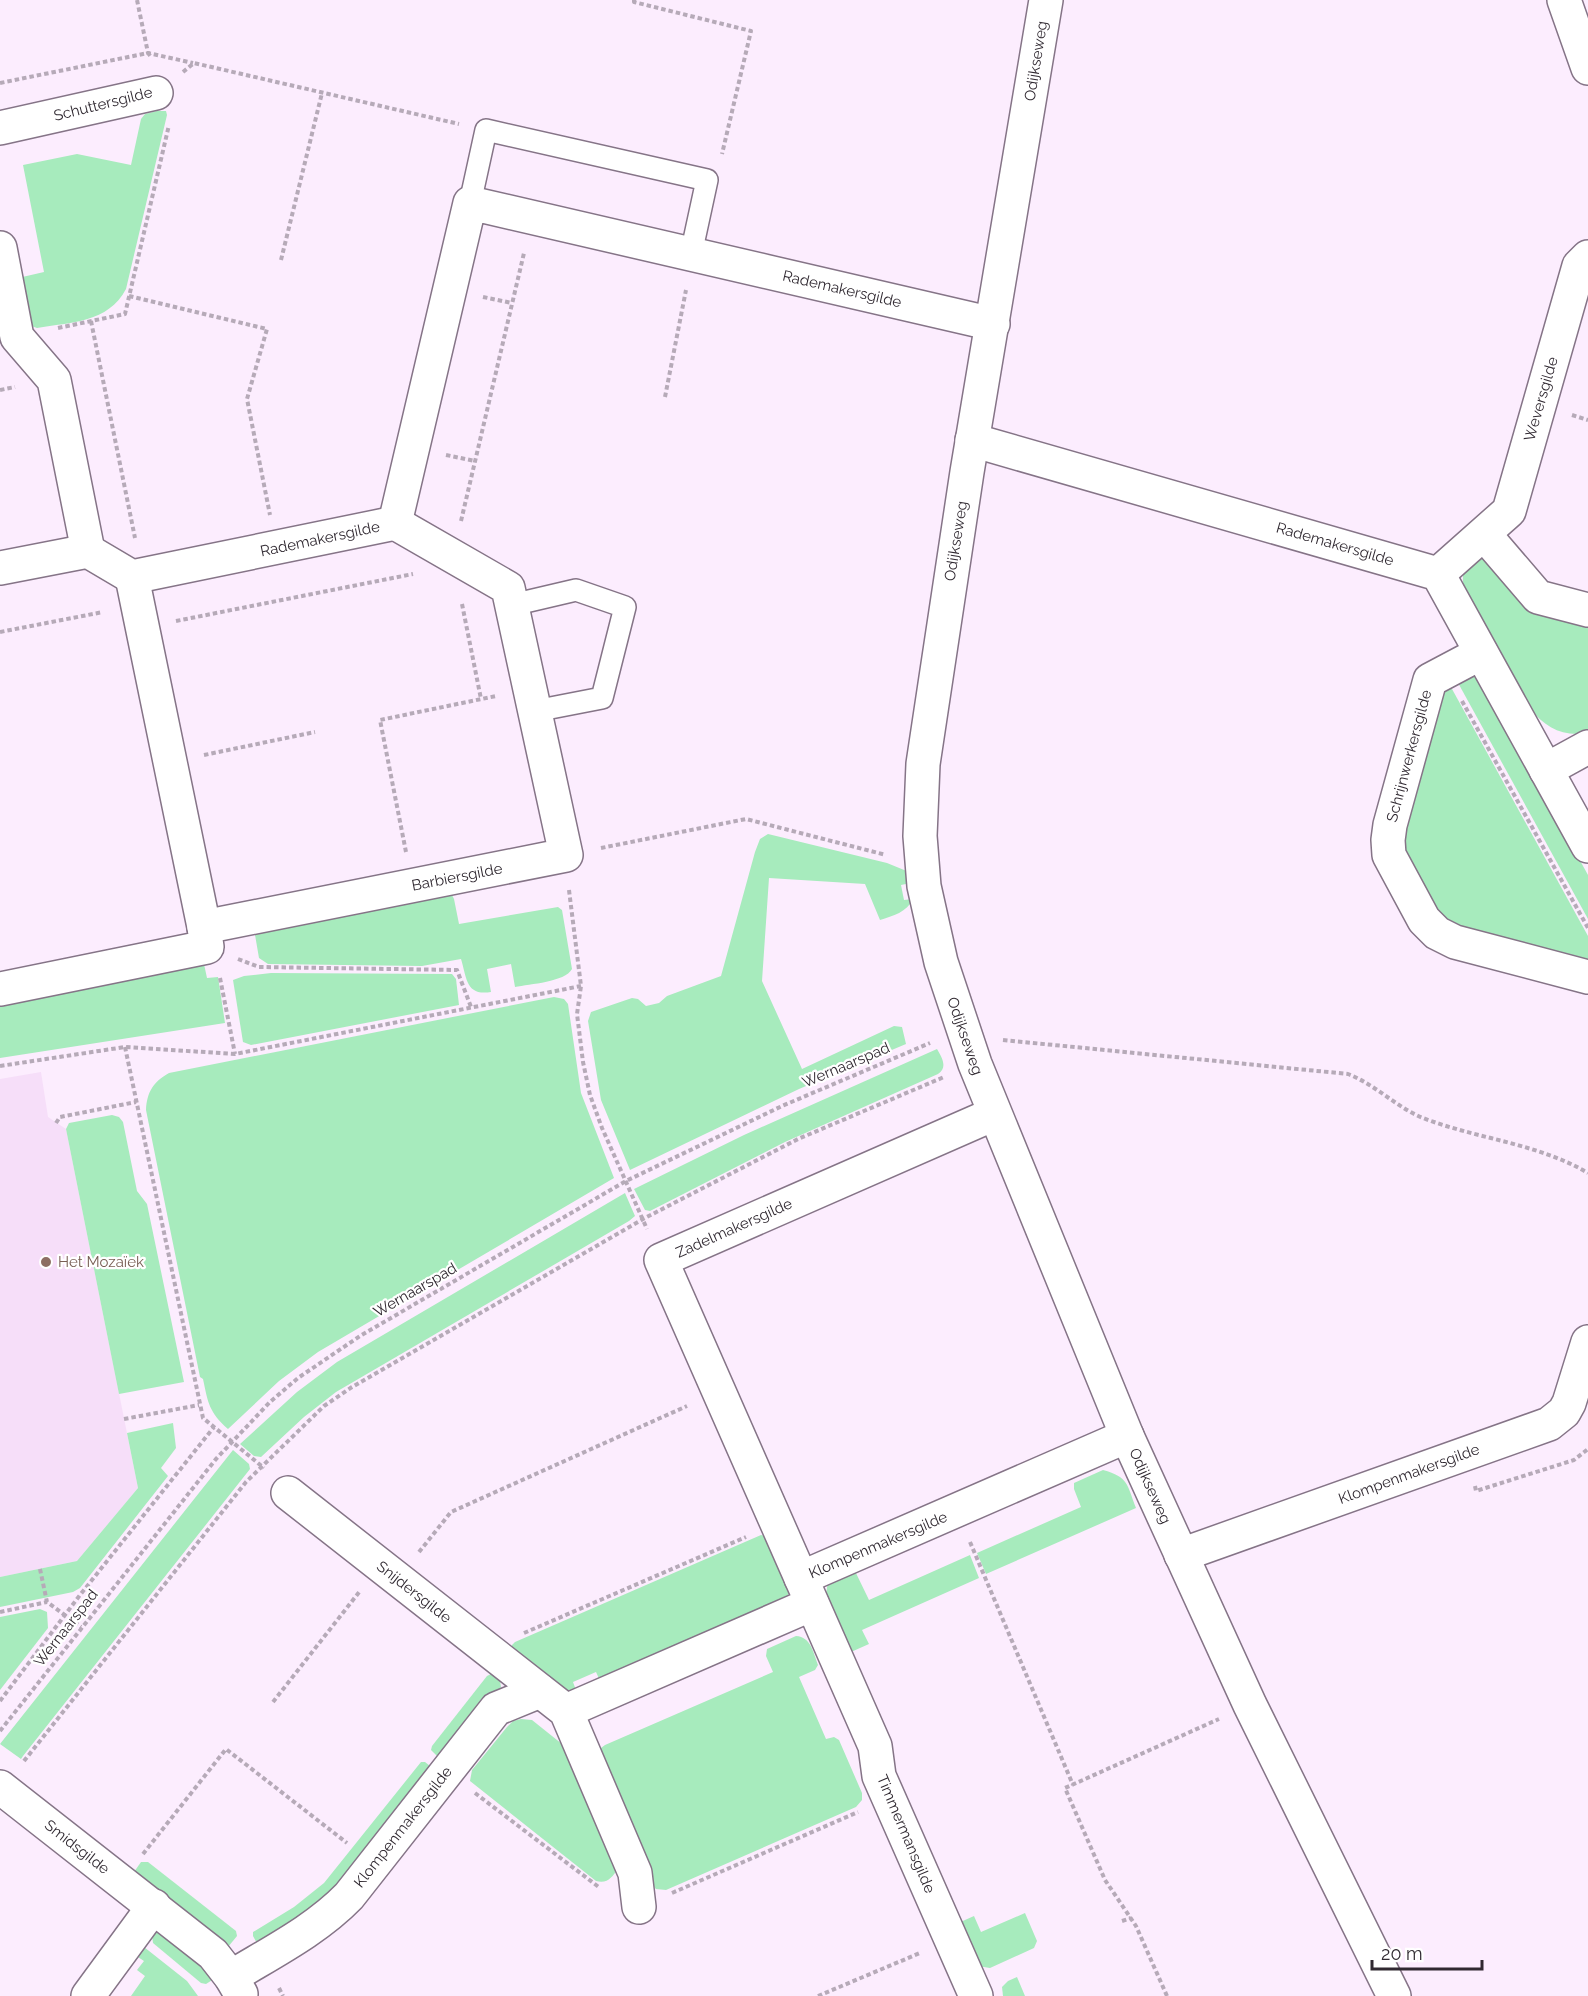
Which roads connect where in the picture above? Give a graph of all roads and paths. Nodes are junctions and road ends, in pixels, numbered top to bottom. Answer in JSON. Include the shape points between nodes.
{"nodes":[{"id":1,"x":137,"y":0,"type":"edge"},
{"id":2,"x":634,"y":0,"type":"edge"},
{"id":3,"x":1047,"y":0,"type":"edge"},
{"id":4,"x":1564,"y":0,"type":"edge"},
{"id":5,"x":148,"y":53,"type":"junction"},
{"id":6,"x":194,"y":63,"type":"junction"},
{"id":7,"x":1588,"y":68,"type":"edge"},
{"id":8,"x":0,"y":83,"type":"edge"},
{"id":9,"x":161,"y":89,"type":"junction"},
{"id":10,"x":322,"y":93,"type":"junction"},
{"id":11,"x":0,"y":128,"type":"edge"},
{"id":12,"x":486,"y":130,"type":"junction"},
{"id":13,"x":707,"y":180,"type":"junction"},
{"id":14,"x":470,"y":203,"type":"junction"},
{"id":15,"x":0,"y":248,"type":"edge"},
{"id":16,"x":691,"y":254,"type":"junction"},
{"id":17,"x":1588,"y":257,"type":"edge"},
{"id":18,"x":281,"y":260,"type":"dead end"},
{"id":19,"x":682,"y":289,"type":"dead end"},
{"id":20,"x":129,"y":296,"type":"junction"},
{"id":21,"x":91,"y":321,"type":"junction"},
{"id":22,"x":993,"y":324,"type":"junction"},
{"id":23,"x":16,"y":337,"type":"junction"},
{"id":24,"x":665,"y":397,"type":"dead end"},
{"id":25,"x":972,"y":440,"type":"junction"},
{"id":26,"x":395,"y":523,"type":"junction"},
{"id":27,"x":1484,"y":534,"type":"junction"},
{"id":28,"x":277,"y":548,"type":"junction"},
{"id":29,"x":88,"y":551,"type":"junction"},
{"id":30,"x":452,"y":556,"type":"junction"},
{"id":31,"x":0,"y":568,"type":"edge"},
{"id":32,"x":1438,"y":574,"type":"junction"},
{"id":33,"x":132,"y":578,"type":"junction"},
{"id":34,"x":512,"y":605,"type":"junction"},
{"id":35,"x":1588,"y":610,"type":"edge"},
{"id":36,"x":1481,"y":653,"type":"junction"},
{"id":37,"x":1446,"y":671,"type":"junction"},
{"id":38,"x":481,"y":699,"type":"junction"},
{"id":39,"x":532,"y":700,"type":"junction"},
{"id":40,"x":315,"y":732,"type":"dead end"},
{"id":41,"x":1588,"y":747,"type":"edge"},
{"id":42,"x":170,"y":762,"type":"junction"},
{"id":43,"x":1546,"y":770,"type":"junction"},
{"id":44,"x":1578,"y":805,"type":"edge"},
{"id":45,"x":1588,"y":846,"type":"edge"},
{"id":46,"x":566,"y":855,"type":"junction"},
{"id":47,"x":921,"y":864,"type":"junction"},
{"id":48,"x":413,"y":885,"type":"junction"},
{"id":49,"x":1588,"y":928,"type":"edge"},
{"id":50,"x":205,"y":937,"type":"junction"},
{"id":51,"x":1588,"y":977,"type":"edge"},
{"id":52,"x":581,"y":986,"type":"junction"},
{"id":53,"x":0,"y":989,"type":"edge"},
{"id":54,"x":471,"y":1007,"type":"junction"},
{"id":55,"x":125,"y":1047,"type":"junction"},
{"id":56,"x":970,"y":1050,"type":"junction"},
{"id":57,"x":235,"y":1054,"type":"junction"},
{"id":58,"x":0,"y":1066,"type":"edge"},
{"id":59,"x":136,"y":1102,"type":"junction"},
{"id":60,"x":994,"y":1114,"type":"junction"},
{"id":61,"x":56,"y":1123,"type":"dead end"},
{"id":62,"x":1588,"y":1173,"type":"edge"},
{"id":63,"x":626,"y":1181,"type":"junction"},
{"id":64,"x":642,"y":1219,"type":"junction"},
{"id":65,"x":660,"y":1260,"type":"junction"},
{"id":66,"x":1588,"y":1342,"type":"edge"},
{"id":67,"x":719,"y":1392,"type":"junction"},
{"id":68,"x":199,"y":1405,"type":"junction"},
{"id":69,"x":124,"y":1419,"type":"dead end"},
{"id":70,"x":214,"y":1427,"type":"junction"},
{"id":71,"x":1127,"y":1436,"type":"junction"},
{"id":72,"x":232,"y":1442,"type":"junction"},
{"id":73,"x":288,"y":1493,"type":"dead end"},
{"id":74,"x":957,"y":1510,"type":"junction"},
{"id":75,"x":777,"y":1524,"type":"junction"},
{"id":76,"x":1181,"y":1555,"type":"junction"},
{"id":77,"x":40,"y":1569,"type":"dead end"},
{"id":78,"x":389,"y":1572,"type":"junction"},
{"id":79,"x":807,"y":1591,"type":"junction"},
{"id":80,"x":47,"y":1602,"type":"junction"},
{"id":81,"x":0,"y":1612,"type":"edge"},
{"id":82,"x":65,"y":1615,"type":"junction"},
{"id":83,"x":81,"y":1627,"type":"junction"},
{"id":84,"x":486,"y":1649,"type":"junction"},
{"id":85,"x":540,"y":1691,"type":"junction"},
{"id":86,"x":0,"y":1701,"type":"edge"},
{"id":87,"x":273,"y":1702,"type":"dead end"},
{"id":88,"x":1250,"y":1705,"type":"junction"},
{"id":89,"x":566,"y":1711,"type":"junction"},
{"id":90,"x":0,"y":1731,"type":"edge"},
{"id":91,"x":1073,"y":1785,"type":"junction"},
{"id":92,"x":0,"y":1786,"type":"edge"},
{"id":93,"x":350,"y":1846,"type":"dead end"},
{"id":94,"x":122,"y":1882,"type":"junction"},
{"id":95,"x":154,"y":1906,"type":"junction"},
{"id":96,"x":639,"y":1907,"type":"dead end"},
{"id":97,"x":1131,"y":1918,"type":"junction"},
{"id":98,"x":1122,"y":1921,"type":"dead end"},
{"id":99,"x":951,"y":1939,"type":"junction"},
{"id":100,"x":237,"y":1986,"type":"edge"},
{"id":101,"x":88,"y":1996,"type":"edge"},
{"id":102,"x":818,"y":1996,"type":"edge"},
{"id":103,"x":976,"y":1996,"type":"edge"},
{"id":104,"x":1167,"y":1996,"type":"edge"},
{"id":105,"x":1394,"y":1996,"type":"edge"}],
"edges":[{"from":1,"to":5,"type":"path"},
{"from":2,"to":13,"type":"path","via":[[751,31],[719,165]]},
{"from":3,"to":22,"type":"street","name":"Odijkseweg"},
{"from":4,"to":7,"type":"street"},
{"from":5,"to":6,"type":"path"},
{"from":5,"to":8,"type":"path"},
{"from":5,"to":9,"type":"path"},
{"from":6,"to":9,"type":"path","name":"Schuttersgilde"},
{"from":6,"to":10,"type":"path"},
{"from":9,"to":11,"type":"street","name":"Schuttersgilde"},
{"from":9,"to":20,"type":"path","via":[[170,118]]},
{"from":10,"to":12,"type":"path"},
{"from":10,"to":18,"type":"path"},
{"from":12,"to":13,"type":"lane"},
{"from":12,"to":14,"type":"lane","name":"Rademakersgilde"},
{"from":13,"to":16,"type":"lane"},
{"from":14,"to":16,"type":"street","name":"Rademakersgilde"},
{"from":14,"to":26,"type":"street","name":"Rademakersgilde"},
{"from":15,"to":23,"type":"street"},
{"from":16,"to":22,"type":"street","name":"Rademakersgilde"},
{"from":17,"to":27,"type":"street","name":"Weversgilde","via":[[1579,266],[1509,511]]},
{"from":19,"to":24,"type":"path","via":[[688,290]]},
{"from":20,"to":21,"type":"path","via":[[124,314]]},
{"from":20,"to":28,"type":"path","via":[[267,329],[247,399]]},
{"from":21,"to":23,"type":"path"},
{"from":21,"to":33,"type":"path","via":[[136,543]]},
{"from":22,"to":25,"type":"street","name":"Odijkseweg"},
{"from":23,"to":29,"type":"street","via":[[54,380]]},
{"from":25,"to":32,"type":"street","name":"Rademakersgilde"},
{"from":25,"to":47,"type":"street","name":"Odijkseweg","via":[[923,764]]},
{"from":26,"to":28,"type":"street","name":"Rademakersgilde"},
{"from":26,"to":30,"type":"street"},
{"from":27,"to":32,"type":"street","name":"Weversgilde"},
{"from":27,"to":35,"type":"street","via":[[1538,597]]},
{"from":28,"to":33,"type":"street","name":"Rademakersgilde"},
{"from":29,"to":31,"type":"street"},
{"from":29,"to":33,"type":"street"},
{"from":30,"to":34,"type":"street","via":[[508,588]]},
{"from":30,"to":38,"type":"path"},
{"from":32,"to":36,"type":"street"},
{"from":33,"to":42,"type":"street"},
{"from":34,"to":39,"type":"street"},
{"from":34,"to":39,"type":"lane","via":[[576,590],[625,607],[602,698]]},
{"from":36,"to":37,"type":"street","name":"Schrijnwerkersgilde"},
{"from":36,"to":43,"type":"street"},
{"from":37,"to":49,"type":"path"},
{"from":37,"to":51,"type":"street","name":"Schrijnwerkersgilde","via":[[1430,680],[1390,825],[1389,855],[1424,920],[1437,933],[1455,942]]},
{"from":38,"to":39,"type":"path"},
{"from":38,"to":48,"type":"path","via":[[380,720]]},
{"from":39,"to":46,"type":"street"},
{"from":40,"to":42,"type":"path"},
{"from":41,"to":43,"type":"street"},
{"from":42,"to":50,"type":"street"},
{"from":43,"to":44,"type":"street"},
{"from":44,"to":45,"type":"street"},
{"from":46,"to":47,"type":"path","via":[[746,819]]},
{"from":46,"to":48,"type":"street","name":"Barbiersgilde"},
{"from":46,"to":52,"type":"path"},
{"from":47,"to":56,"type":"street","name":"Odijkseweg","via":[[941,962]]},
{"from":48,"to":50,"type":"street","name":"Barbiersgilde"},
{"from":50,"to":53,"type":"street","name":"Barbiersgilde"},
{"from":50,"to":54,"type":"path","via":[[259,967],[457,970]]},
{"from":50,"to":57,"type":"path","via":[[220,976]]},
{"from":52,"to":54,"type":"path"},
{"from":52,"to":63,"type":"path","via":[[577,1014],[590,1095]]},
{"from":54,"to":57,"type":"path"},
{"from":55,"to":57,"type":"path"},
{"from":55,"to":58,"type":"path"},
{"from":55,"to":59,"type":"path"},
{"from":56,"to":60,"type":"street","name":"Odijkseweg"},
{"from":56,"to":62,"type":"path","via":[[1348,1074],[1419,1116],[1545,1152]]},
{"from":56,"to":63,"type":"path","name":"Wernaarspad","via":[[927,1044],[782,1106]]},
{"from":56,"to":64,"type":"path"},
{"from":59,"to":61,"type":"path","via":[[60,1117]]},
{"from":59,"to":68,"type":"path"},
{"from":60,"to":65,"type":"street","name":"Zadelmakersgilde"},
{"from":60,"to":71,"type":"street","name":"Odijkseweg"},
{"from":63,"to":64,"type":"path"},
{"from":63,"to":72,"type":"path","name":"Wernaarspad","via":[[328,1356],[270,1402]]},
{"from":64,"to":65,"type":"path"},
{"from":65,"to":67,"type":"street","name":"Zadelmakersgilde"},
{"from":66,"to":76,"type":"street","name":"Klompenmakersgilde","via":[[1569,1403],[1549,1424]]},
{"from":67,"to":75,"type":"street","name":"Zadelmakersgilde"},
{"from":67,"to":78,"type":"path","via":[[451,1512]]},
{"from":68,"to":69,"type":"path"},
{"from":68,"to":70,"type":"path","via":[[203,1418]]},
{"from":70,"to":72,"type":"path"},
{"from":70,"to":82,"type":"path"},
{"from":71,"to":74,"type":"street","name":"Klompenmakersgilde"},
{"from":71,"to":76,"type":"street","name":"Odijkseweg"},
{"from":72,"to":83,"type":"path","name":"Wernaarspad"},
{"from":73,"to":78,"type":"street","name":"Snijdersgilde"},
{"from":74,"to":79,"type":"street","name":"Klompenmakersgilde"},
{"from":74,"to":91,"type":"path"},
{"from":75,"to":79,"type":"street","name":"Zadelmakersgilde"},
{"from":75,"to":84,"type":"path"},
{"from":76,"to":88,"type":"street","name":"Odijkseweg"},
{"from":77,"to":80,"type":"path"},
{"from":78,"to":84,"type":"street","name":"Snijdersgilde"},
{"from":78,"to":87,"type":"path"},
{"from":79,"to":89,"type":"street","name":"Klompenmakersgilde"},
{"from":79,"to":99,"type":"street","name":"Timmermansgilde","via":[[875,1746],[879,1776]]},
{"from":80,"to":81,"type":"path"},
{"from":80,"to":82,"type":"path"},
{"from":82,"to":83,"type":"path"},
{"from":82,"to":86,"type":"path"},
{"from":83,"to":90,"type":"path","name":"Wernaarspad"},
{"from":84,"to":85,"type":"street","name":"Snijdersgilde"},
{"from":85,"to":89,"type":"street"},
{"from":85,"to":100,"type":"street","name":"Klompenmakersgilde","via":[[496,1709],[349,1896]]},
{"from":88,"to":91,"type":"path"},
{"from":88,"to":105,"type":"street","name":"Odijkseweg"},
{"from":89,"to":96,"type":"street","via":[[635,1873]]},
{"from":91,"to":97,"type":"path","via":[[1065,1788],[1100,1870]]},
{"from":92,"to":94,"type":"street","name":"Smidsgilde"},
{"from":93,"to":94,"type":"path","via":[[226,1749]]},
{"from":94,"to":95,"type":"street","name":"Smidsgilde"},
{"from":95,"to":100,"type":"street","name":"Smidsgilde","via":[[213,1954]]},
{"from":95,"to":101,"type":"street"},
{"from":97,"to":98,"type":"path"},
{"from":97,"to":104,"type":"path"},
{"from":99,"to":102,"type":"path"},
{"from":99,"to":103,"type":"street","name":"Timmermansgilde"}]}
